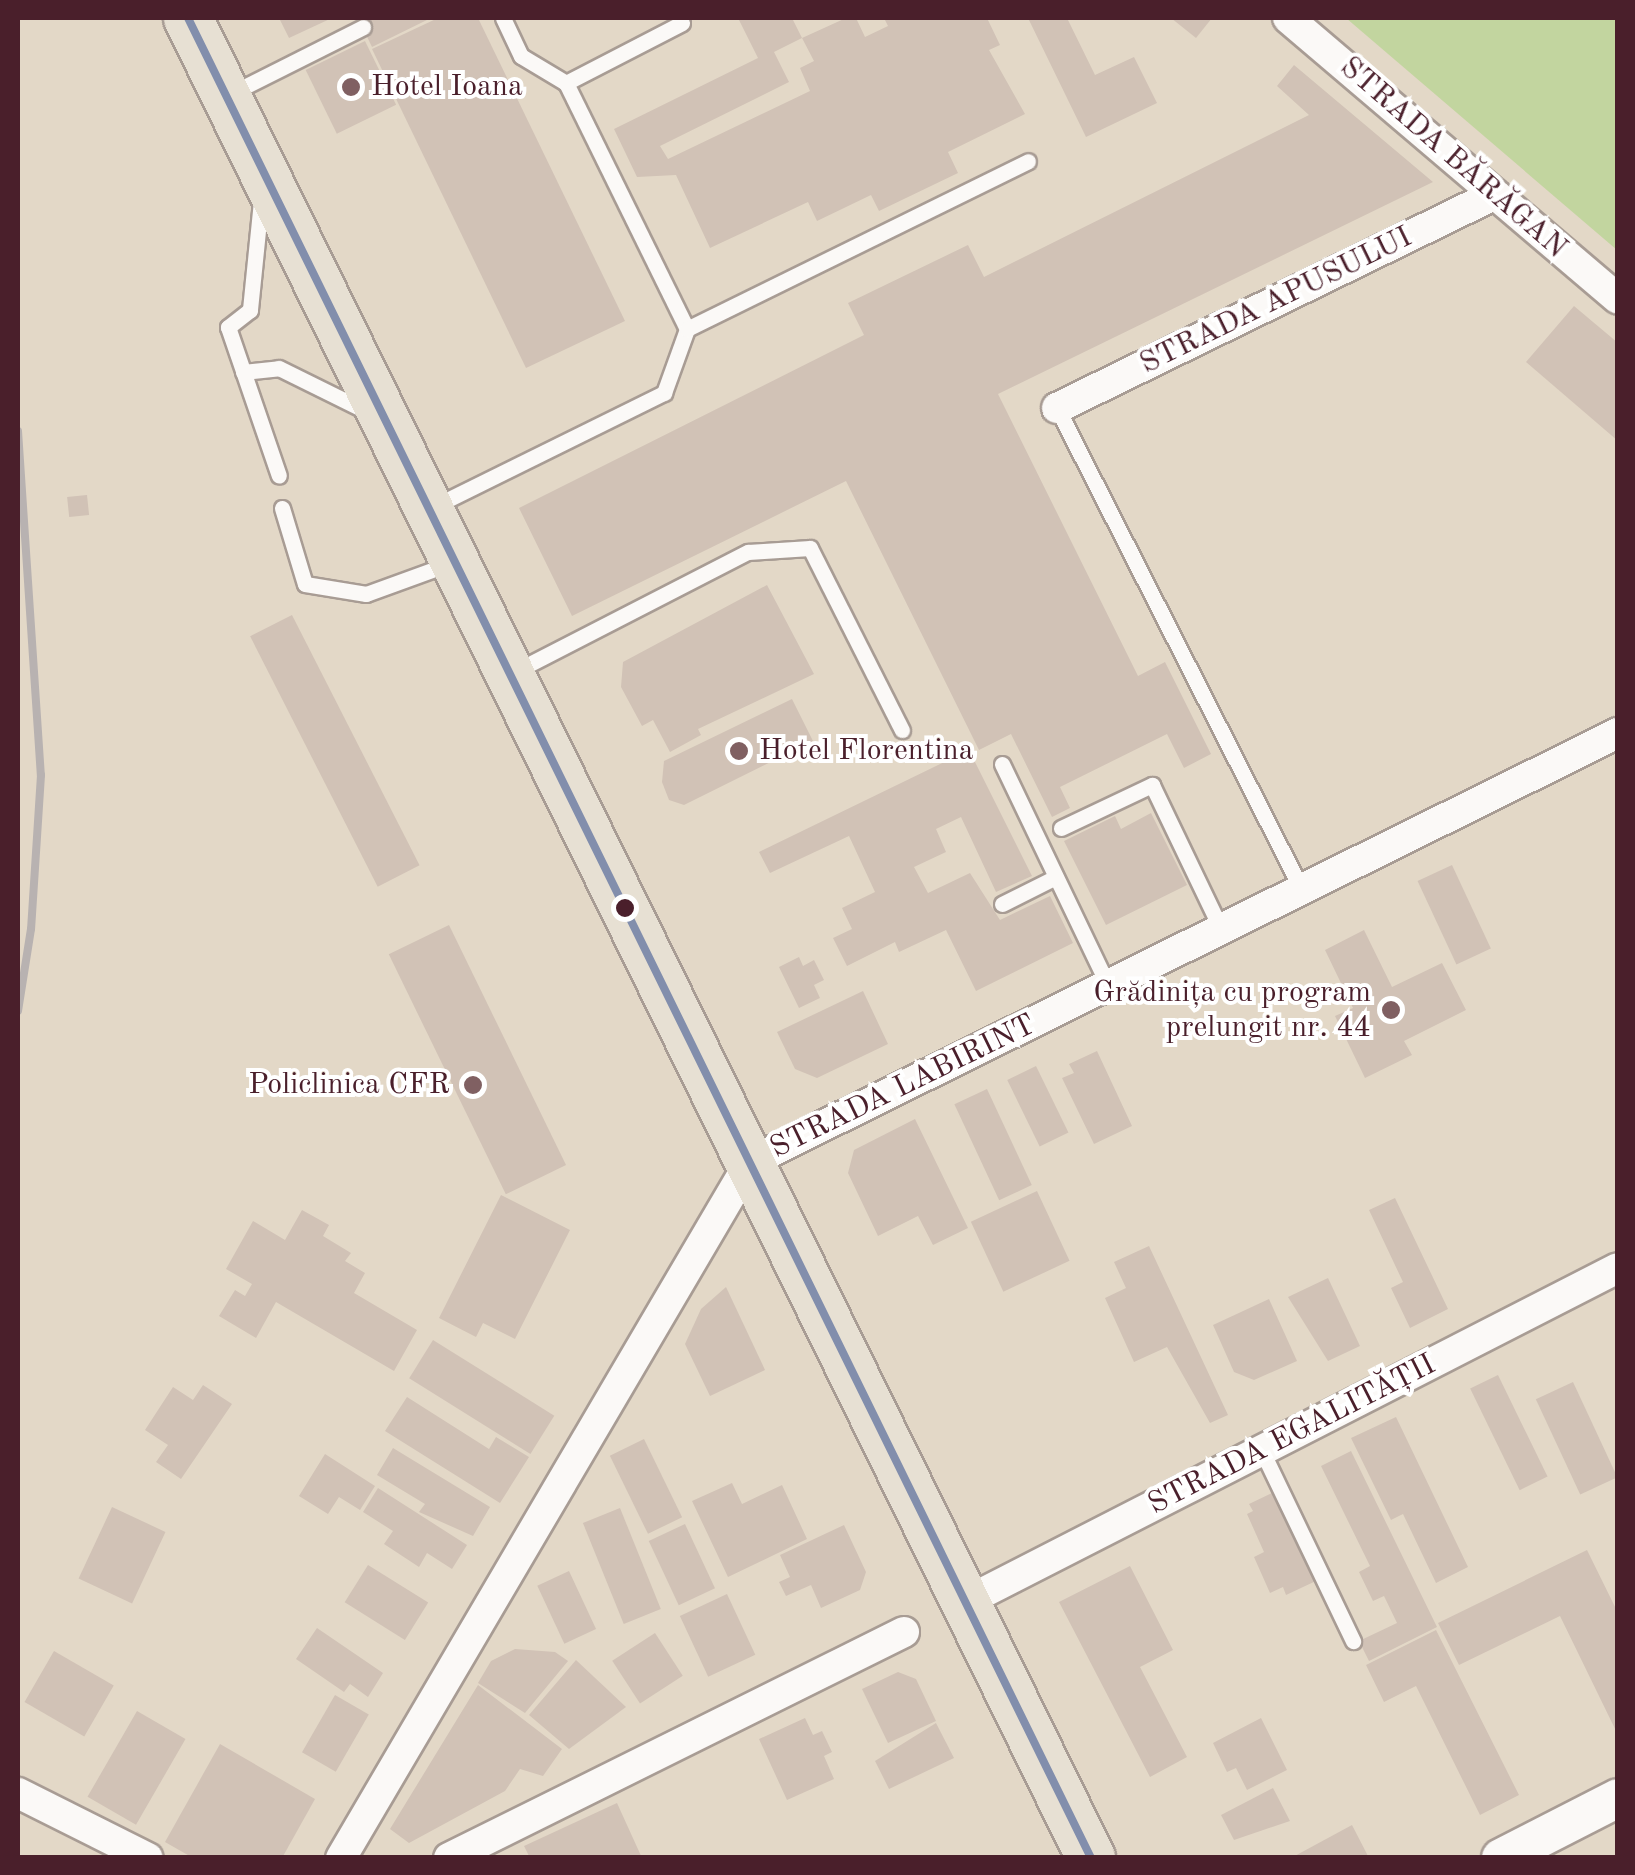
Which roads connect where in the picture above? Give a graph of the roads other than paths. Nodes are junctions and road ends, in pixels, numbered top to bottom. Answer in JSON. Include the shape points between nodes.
{"nodes":[{"id":1,"x":188,"y":18,"type":"edge"},
{"id":2,"x":502,"y":18,"type":"edge"},
{"id":3,"x":1288,"y":18,"type":"edge"},
{"id":4,"x":682,"y":23,"type":"dead end"},
{"id":5,"x":363,"y":27,"type":"dead end"},
{"id":6,"x":566,"y":82,"type":"junction"},
{"id":7,"x":226,"y":95,"type":"junction"},
{"id":8,"x":1028,"y":161,"type":"dead end"},
{"id":9,"x":264,"y":172,"type":"junction"},
{"id":10,"x":1496,"y":194,"type":"junction"},
{"id":11,"x":1618,"y":299,"type":"edge"},
{"id":12,"x":687,"y":329,"type":"junction"},
{"id":13,"x":243,"y":372,"type":"junction"},
{"id":14,"x":1056,"y":408,"type":"joint"},
{"id":15,"x":386,"y":422,"type":"junction"},
{"id":16,"x":279,"y":476,"type":"dead end"},
{"id":17,"x":282,"y":508,"type":"dead end"},
{"id":18,"x":429,"y":509,"type":"junction"},
{"id":19,"x":455,"y":561,"type":"junction"},
{"id":20,"x":510,"y":674,"type":"junction"},
{"id":21,"x":902,"y":730,"type":"dead end"},
{"id":22,"x":1618,"y":734,"type":"edge"},
{"id":23,"x":1002,"y":764,"type":"dead end"},
{"id":24,"x":1061,"y":828,"type":"dead end"},
{"id":25,"x":1056,"y":877,"type":"junction"},
{"id":26,"x":1302,"y":890,"type":"junction"},
{"id":27,"x":1002,"y":904,"type":"dead end"},
{"id":28,"x":1221,"y":929,"type":"junction"},
{"id":29,"x":1108,"y":986,"type":"junction"},
{"id":30,"x":750,"y":1162,"type":"junction"},
{"id":31,"x":1618,"y":1268,"type":"edge"},
{"id":32,"x":1262,"y":1450,"type":"junction"},
{"id":33,"x":965,"y":1602,"type":"junction"},
{"id":34,"x":904,"y":1632,"type":"dead end"},
{"id":35,"x":1353,"y":1641,"type":"dead end"},
{"id":36,"x":18,"y":1793,"type":"edge"},
{"id":37,"x":1618,"y":1798,"type":"edge"},
{"id":38,"x":148,"y":1858,"type":"edge"},
{"id":39,"x":341,"y":1858,"type":"edge"},
{"id":40,"x":449,"y":1858,"type":"edge"},
{"id":41,"x":1091,"y":1858,"type":"edge"},
{"id":42,"x":1501,"y":1858,"type":"edge"}],
"edges":[{"from":1,"to":7,"type":"main road"},
{"from":2,"to":6,"type":"lane","via":[[521,56]]},
{"from":3,"to":10,"type":"street","name":"STRADA BĂRĂGAN"},
{"from":4,"to":6,"type":"lane"},
{"from":5,"to":7,"type":"lane"},
{"from":6,"to":12,"type":"lane"},
{"from":7,"to":9,"type":"main road"},
{"from":8,"to":12,"type":"lane"},
{"from":9,"to":13,"type":"lane","via":[[250,310],[228,328]]},
{"from":9,"to":15,"type":"main road"},
{"from":10,"to":11,"type":"street","name":"STRADA BĂRĂGAN"},
{"from":10,"to":14,"type":"street","name":"STRADA APUSULUI"},
{"from":12,"to":18,"type":"lane","via":[[664,393]]},
{"from":13,"to":15,"type":"lane","via":[[280,368]]},
{"from":13,"to":16,"type":"lane"},
{"from":14,"to":26,"type":"lane"},
{"from":15,"to":18,"type":"main road"},
{"from":17,"to":19,"type":"lane","via":[[305,584],[366,594]]},
{"from":18,"to":19,"type":"main road"},
{"from":19,"to":20,"type":"main road"},
{"from":20,"to":21,"type":"lane","via":[[748,552],[810,548]]},
{"from":20,"to":30,"type":"main road"},
{"from":22,"to":26,"type":"street","name":"STRADA LABIRINT"},
{"from":23,"to":25,"type":"lane"},
{"from":24,"to":28,"type":"lane","via":[[1152,785]]},
{"from":25,"to":27,"type":"lane"},
{"from":25,"to":29,"type":"lane"},
{"from":26,"to":28,"type":"street","name":"STRADA LABIRINT"},
{"from":28,"to":29,"type":"street","name":"STRADA LABIRINT"},
{"from":29,"to":30,"type":"street","name":"STRADA LABIRINT"},
{"from":30,"to":33,"type":"main road"},
{"from":30,"to":39,"type":"street","name":"STRADA LABIRINT"},
{"from":31,"to":32,"type":"street","name":"STRADA EGALITĂȚII"},
{"from":32,"to":33,"type":"street","name":"STRADA EGALITĂȚII"},
{"from":32,"to":35,"type":"lane"},
{"from":33,"to":41,"type":"main road"},
{"from":34,"to":40,"type":"street"},
{"from":36,"to":38,"type":"street"},
{"from":37,"to":42,"type":"street"}]}
